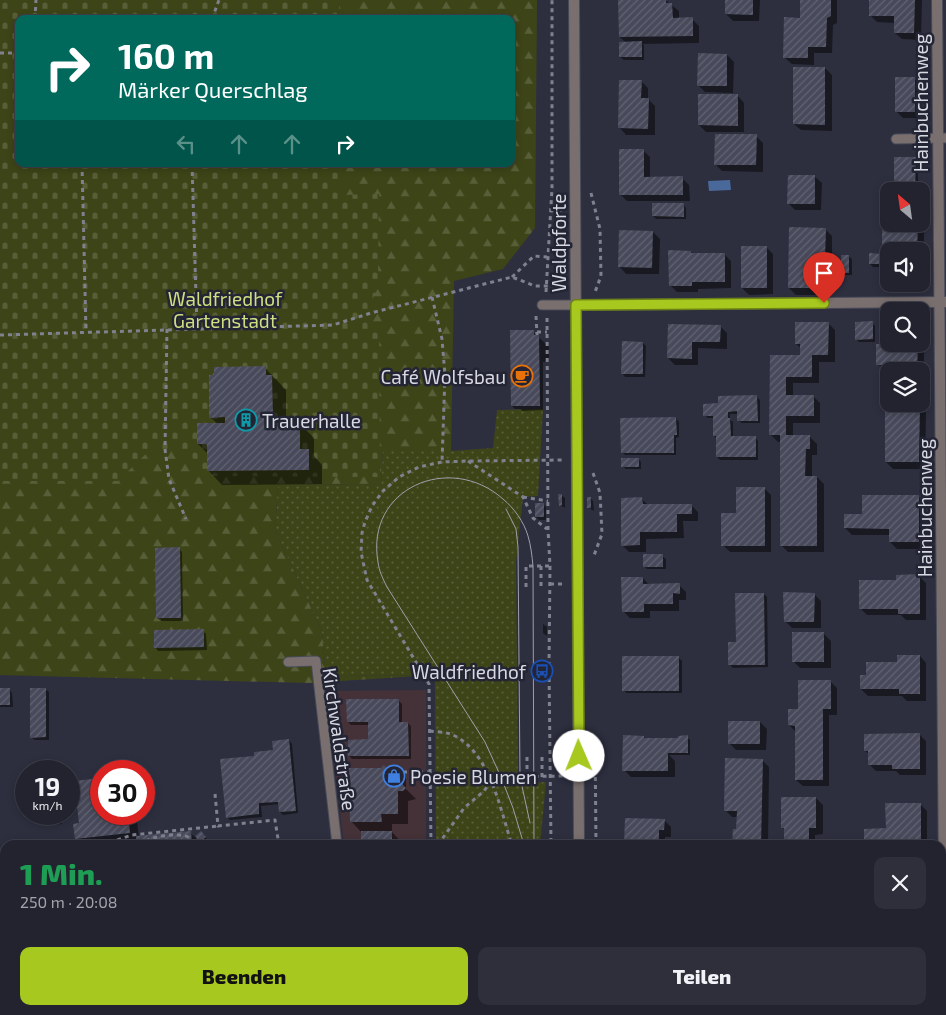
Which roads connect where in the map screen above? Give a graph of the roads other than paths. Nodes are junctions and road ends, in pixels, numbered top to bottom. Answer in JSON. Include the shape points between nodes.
{"nodes":[{"id":1,"x":574,"y":0,"type":"edge"},
{"id":2,"x":937,"y":0,"type":"edge"},
{"id":3,"x":942,"y":138,"type":"edge"},
{"id":4,"x":896,"y":139,"type":"dead end"},
{"id":5,"x":943,"y":302,"type":"edge"},
{"id":6,"x":544,"y":305,"type":"road end"},
{"id":7,"x":576,"y":305,"type":"junction"},
{"id":8,"x":288,"y":662,"type":"dead end"},
{"id":9,"x":336,"y":840,"type":"edge"},
{"id":10,"x":579,"y":840,"type":"edge"},
{"id":11,"x":945,"y":840,"type":"edge"}],
"edges":[{"from":1,"to":7,"type":"street","name":"Waldpforte"},
{"from":2,"to":3,"type":"street","name":"Hainbuchenweg"},
{"from":3,"to":4,"type":"lane"},
{"from":3,"to":5,"type":"street","name":"Hainbuchenweg"},
{"from":5,"to":7,"type":"street"},
{"from":5,"to":11,"type":"street","name":"Hainbuchenweg"},
{"from":6,"to":7,"type":"lane"},
{"from":7,"to":10,"type":"street","name":"Waldpforte"},
{"from":8,"to":9,"type":"lane","name":"Kirchwaldstraße","via":[[316,661]]}]}
